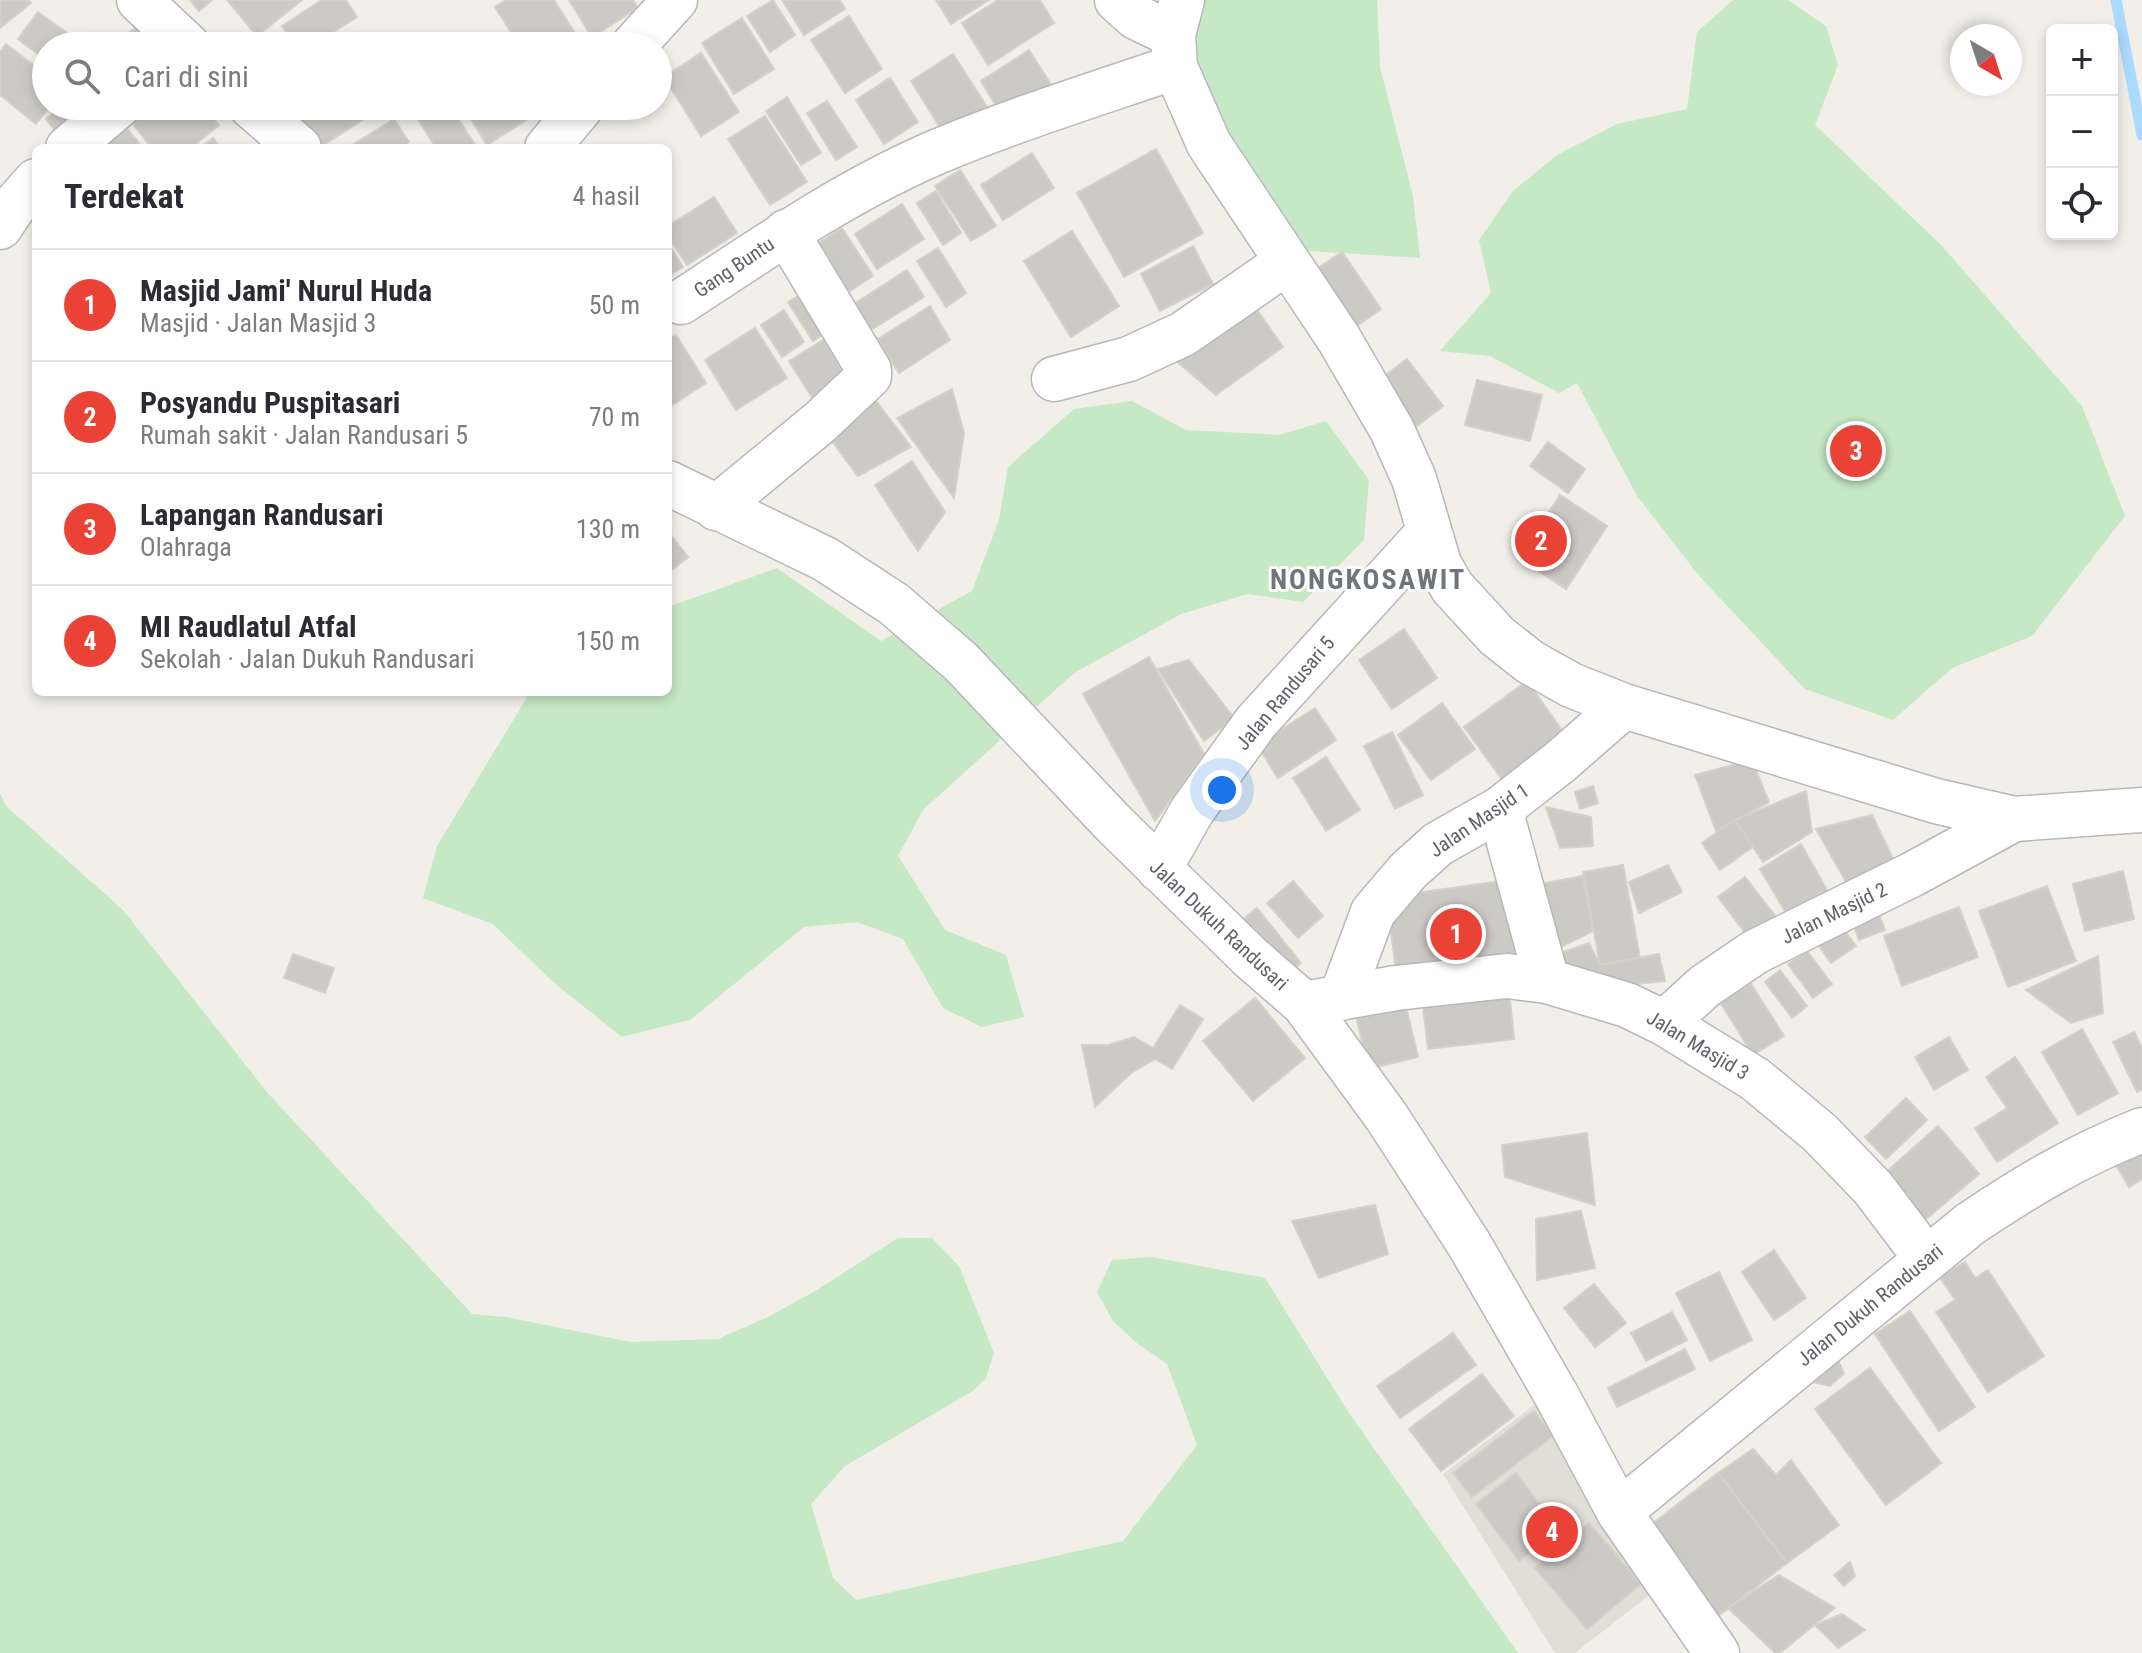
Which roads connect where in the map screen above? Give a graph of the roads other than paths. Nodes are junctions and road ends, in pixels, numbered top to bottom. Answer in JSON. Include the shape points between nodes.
{"nodes":[{"id":1,"x":139,"y":0,"type":"edge"},
{"id":2,"x":675,"y":0,"type":"edge"},
{"id":3,"x":1117,"y":0,"type":"edge"},
{"id":4,"x":173,"y":32,"type":"edge"},
{"id":5,"x":646,"y":32,"type":"edge"},
{"id":6,"x":1177,"y":34,"type":"edge"},
{"id":7,"x":99,"y":120,"type":"edge"},
{"id":8,"x":267,"y":120,"type":"edge"},
{"id":9,"x":570,"y":120,"type":"edge"},
{"id":10,"x":72,"y":144,"type":"edge"},
{"id":11,"x":294,"y":144,"type":"edge"},
{"id":12,"x":550,"y":144,"type":"edge"},
{"id":13,"x":32,"y":186,"type":"edge"},
{"id":14,"x":0,"y":227,"type":"edge"},
{"id":15,"x":786,"y":232,"type":"junction"},
{"id":16,"x":1287,"y":262,"type":"junction"},
{"id":17,"x":681,"y":302,"type":"dead end"},
{"id":18,"x":1054,"y":379,"type":"dead end"},
{"id":19,"x":672,"y":485,"type":"edge"},
{"id":20,"x":716,"y":508,"type":"junction"},
{"id":21,"x":1429,"y":532,"type":"junction"},
{"id":22,"x":1624,"y":706,"type":"junction"},
{"id":23,"x":1500,"y":809,"type":"junction"},
{"id":24,"x":2142,"y":810,"type":"edge"},
{"id":25,"x":2014,"y":819,"type":"junction"},
{"id":26,"x":1159,"y":869,"type":"junction"},
{"id":27,"x":1547,"y":981,"type":"junction"},
{"id":28,"x":1322,"y":1001,"type":"junction"},
{"id":29,"x":1664,"y":1023,"type":"junction"},
{"id":30,"x":2142,"y":1130,"type":"edge"},
{"id":31,"x":1926,"y":1258,"type":"junction"},
{"id":32,"x":1619,"y":1512,"type":"junction"},
{"id":33,"x":1717,"y":1653,"type":"edge"}],
"edges":[{"from":1,"to":4,"type":"street"},
{"from":2,"to":5,"type":"street"},
{"from":3,"to":6,"type":"street","via":[[1136,17]]},
{"from":6,"to":15,"type":"street","name":"Gang Buntu","via":[[1028,116],[937,152]]},
{"from":6,"to":16,"type":"street","via":[[1209,144]]},
{"from":7,"to":10,"type":"street"},
{"from":8,"to":11,"type":"street"},
{"from":9,"to":12,"type":"street"},
{"from":13,"to":14,"type":"street"},
{"from":15,"to":17,"type":"street","name":"Gang Buntu"},
{"from":15,"to":20,"type":"street","via":[[869,376]]},
{"from":16,"to":18,"type":"street","via":[[1183,334],[1129,359]]},
{"from":16,"to":21,"type":"street","via":[[1392,430]]},
{"from":19,"to":20,"type":"street","name":"Jalan Dukuh Randusari"},
{"from":20,"to":26,"type":"street","name":"Jalan Dukuh Randusari","via":[[825,559],[894,604],[961,662]]},
{"from":21,"to":22,"type":"street","via":[[1452,587],[1497,636],[1571,685]]},
{"from":21,"to":26,"type":"street","name":"Jalan Randusari 5","via":[[1256,722],[1192,811]]},
{"from":22,"to":23,"type":"street","name":"Jalan Masjid 1"},
{"from":22,"to":25,"type":"street","via":[[1936,801]]},
{"from":23,"to":27,"type":"street"},
{"from":23,"to":28,"type":"street","name":"Jalan Masjid 1","via":[[1438,844],[1390,892]]},
{"from":24,"to":25,"type":"street"},
{"from":25,"to":29,"type":"street","name":"Jalan Masjid 2","via":[[1755,952]]},
{"from":26,"to":28,"type":"street","name":"Jalan Dukuh Randusari","via":[[1250,957]]},
{"from":27,"to":28,"type":"street","name":"Jalan Masjid 3","via":[[1507,976]]},
{"from":27,"to":29,"type":"street","name":"Jalan Masjid 3","via":[[1627,1005]]},
{"from":28,"to":32,"type":"street","name":"Jalan Dukuh Randusari","via":[[1386,1116],[1469,1244]]},
{"from":29,"to":31,"type":"street","name":"Jalan Masjid 3","via":[[1755,1079],[1820,1133],[1873,1188]]},
{"from":30,"to":31,"type":"street","name":"Jalan Dukuh Randusari","via":[[2091,1150],[2025,1187]]},
{"from":31,"to":32,"type":"street","name":"Jalan Dukuh Randusari"},
{"from":32,"to":33,"type":"street","name":"Jalan Dukuh Randusari"}]}
